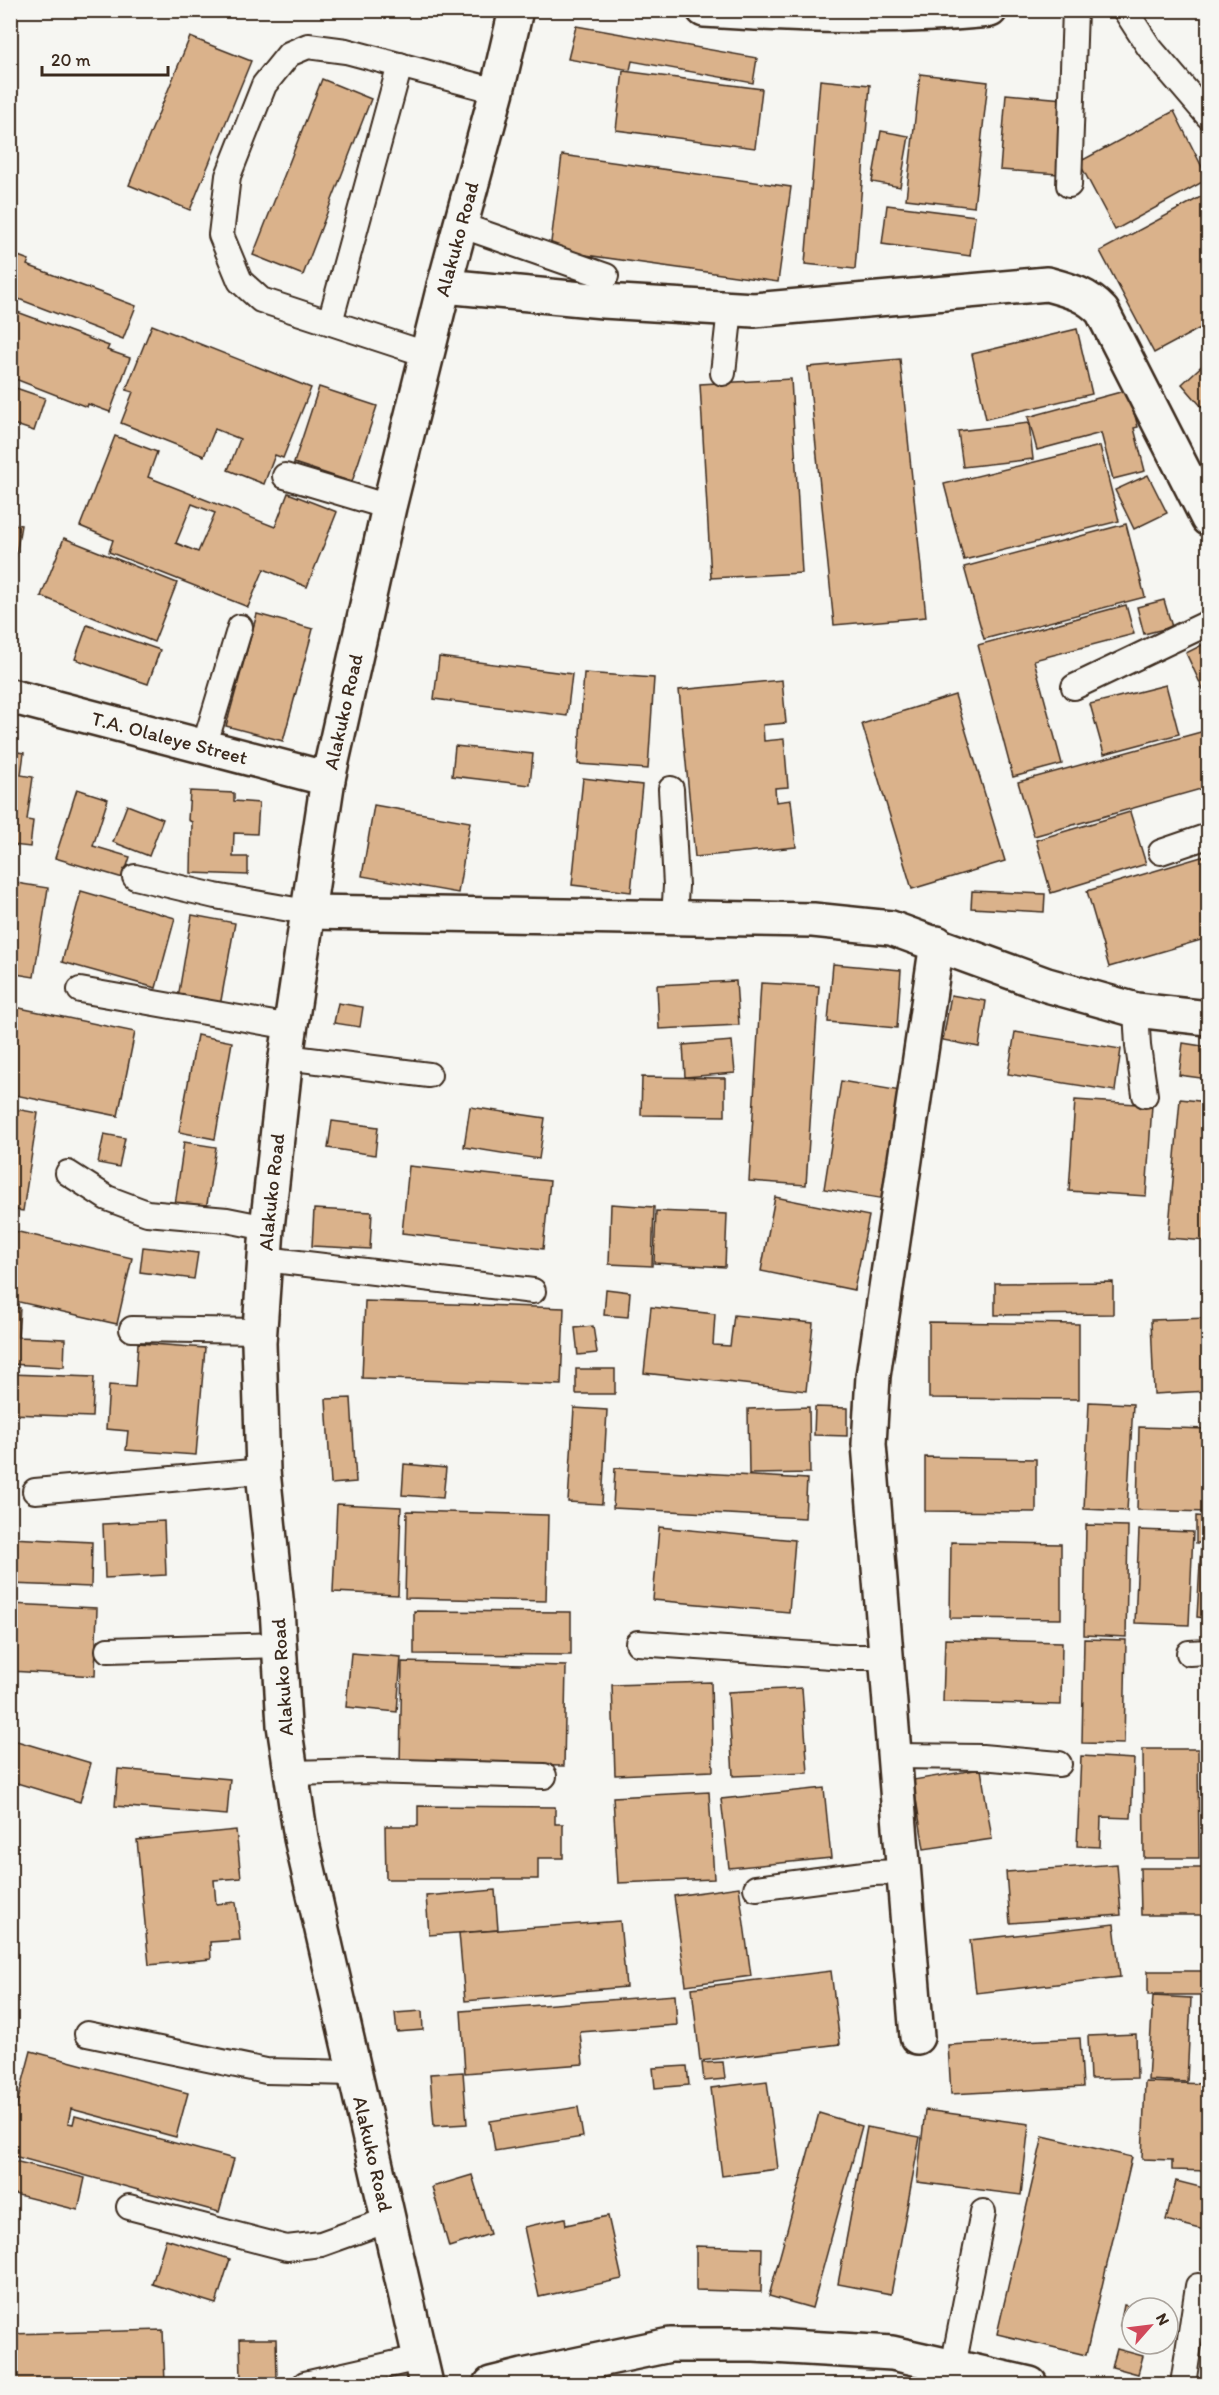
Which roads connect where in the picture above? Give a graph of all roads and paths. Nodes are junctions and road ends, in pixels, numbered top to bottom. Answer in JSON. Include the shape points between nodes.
{"nodes":[{"id":1,"x":516,"y":10,"type":"edge"},
{"id":2,"x":704,"y":10,"type":"edge"},
{"id":3,"x":990,"y":10,"type":"edge"},
{"id":4,"x":1075,"y":10,"type":"edge"},
{"id":5,"x":1125,"y":10,"type":"edge"},
{"id":6,"x":400,"y":65,"type":"junction"},
{"id":7,"x":497,"y":91,"type":"junction"},
{"id":8,"x":1209,"y":116,"type":"edge"},
{"id":9,"x":1070,"y":185,"type":"dead end"},
{"id":10,"x":460,"y":225,"type":"junction"},
{"id":11,"x":606,"y":276,"type":"dead end"},
{"id":12,"x":444,"y":286,"type":"junction"},
{"id":13,"x":730,"y":309,"type":"junction"},
{"id":14,"x":330,"y":322,"type":"junction"},
{"id":15,"x":426,"y":354,"type":"junction"},
{"id":16,"x":723,"y":373,"type":"dead end"},
{"id":17,"x":285,"y":476,"type":"dead end"},
{"id":18,"x":389,"y":507,"type":"junction"},
{"id":19,"x":1209,"y":519,"type":"edge"},
{"id":20,"x":1209,"y":623,"type":"edge"},
{"id":21,"x":240,"y":627,"type":"dead end"},
{"id":22,"x":1074,"y":687,"type":"dead end"},
{"id":23,"x":10,"y":696,"type":"edge"},
{"id":24,"x":204,"y":747,"type":"junction"},
{"id":25,"x":328,"y":779,"type":"junction"},
{"id":26,"x":671,"y":789,"type":"dead end"},
{"id":27,"x":1209,"y":836,"type":"edge"},
{"id":28,"x":1161,"y":852,"type":"dead end"},
{"id":29,"x":135,"y":877,"type":"dead end"},
{"id":30,"x":307,"y":912,"type":"junction"},
{"id":31,"x":674,"y":918,"type":"junction"},
{"id":32,"x":937,"y":943,"type":"junction"},
{"id":33,"x":80,"y":990,"type":"dead end"},
{"id":34,"x":1136,"y":1010,"type":"junction"},
{"id":35,"x":1209,"y":1018,"type":"edge"},
{"id":36,"x":289,"y":1042,"type":"junction"},
{"id":37,"x":429,"y":1075,"type":"dead end"},
{"id":38,"x":1145,"y":1095,"type":"dead end"},
{"id":39,"x":68,"y":1173,"type":"dead end"},
{"id":40,"x":266,"y":1244,"type":"junction"},
{"id":41,"x":533,"y":1291,"type":"dead end"},
{"id":42,"x":132,"y":1329,"type":"dead end"},
{"id":43,"x":260,"y":1331,"type":"junction"},
{"id":44,"x":263,"y":1471,"type":"junction"},
{"id":45,"x":35,"y":1491,"type":"dead end"},
{"id":46,"x":638,"y":1643,"type":"dead end"},
{"id":47,"x":279,"y":1645,"type":"junction"},
{"id":48,"x":108,"y":1650,"type":"dead end"},
{"id":49,"x":887,"y":1657,"type":"junction"},
{"id":50,"x":894,"y":1756,"type":"junction"},
{"id":51,"x":1059,"y":1764,"type":"dead end"},
{"id":52,"x":291,"y":1773,"type":"junction"},
{"id":53,"x":544,"y":1776,"type":"dead end"},
{"id":54,"x":904,"y":1872,"type":"junction"},
{"id":55,"x":756,"y":1888,"type":"dead end"},
{"id":56,"x":87,"y":2034,"type":"dead end"},
{"id":57,"x":917,"y":2037,"type":"dead end"},
{"id":58,"x":354,"y":2073,"type":"junction"},
{"id":59,"x":129,"y":2207,"type":"dead end"},
{"id":60,"x":983,"y":2212,"type":"dead end"},
{"id":61,"x":388,"y":2220,"type":"junction"},
{"id":62,"x":1198,"y":2286,"type":"dead end"},
{"id":63,"x":953,"y":2367,"type":"junction"},
{"id":64,"x":422,"y":2371,"type":"edge"},
{"id":65,"x":305,"y":2385,"type":"edge"},
{"id":66,"x":491,"y":2385,"type":"edge"},
{"id":67,"x":1030,"y":2385,"type":"edge"},
{"id":68,"x":1184,"y":2385,"type":"edge"}],
"edges":[{"from":1,"to":7,"type":"street","name":"Alakuko Road"},
{"from":2,"to":3,"type":"street","via":[[810,17],[928,16]]},
{"from":4,"to":9,"type":"lane"},
{"from":5,"to":8,"type":"lane","via":[[1149,47]]},
{"from":6,"to":7,"type":"lane"},
{"from":6,"to":14,"type":"lane"},
{"from":6,"to":14,"type":"lane","via":[[308,46],[289,54],[264,85],[228,176],[221,235],[240,281],[261,300]]},
{"from":7,"to":10,"type":"street","name":"Alakuko Road"},
{"from":10,"to":11,"type":"lane"},
{"from":10,"to":12,"type":"street","name":"Alakuko Road"},
{"from":12,"to":13,"type":"street"},
{"from":12,"to":15,"type":"street","name":"Alakuko Road"},
{"from":13,"to":16,"type":"lane"},
{"from":13,"to":19,"type":"street","via":[[1047,284],[1079,292],[1102,311]]},
{"from":14,"to":15,"type":"lane"},
{"from":15,"to":18,"type":"street","name":"Alakuko Road"},
{"from":17,"to":18,"type":"lane"},
{"from":18,"to":25,"type":"street","name":"Alakuko Road"},
{"from":20,"to":22,"type":"lane"},
{"from":21,"to":24,"type":"lane"},
{"from":23,"to":24,"type":"street","name":"T.A. Olaleye Street"},
{"from":24,"to":25,"type":"street","name":"T.A. Olaleye Street"},
{"from":25,"to":30,"type":"street","name":"Alakuko Road"},
{"from":26,"to":31,"type":"lane"},
{"from":27,"to":28,"type":"lane"},
{"from":29,"to":30,"type":"lane"},
{"from":30,"to":31,"type":"street"},
{"from":30,"to":36,"type":"street","name":"Alakuko Road"},
{"from":31,"to":32,"type":"street","via":[[813,920],[891,928]]},
{"from":32,"to":34,"type":"street","via":[[1047,985]]},
{"from":32,"to":49,"type":"street","via":[[873,1376],[869,1433]]},
{"from":33,"to":36,"type":"lane"},
{"from":34,"to":35,"type":"street"},
{"from":34,"to":38,"type":"lane"},
{"from":36,"to":37,"type":"lane"},
{"from":36,"to":40,"type":"street","name":"Alakuko Road"},
{"from":39,"to":40,"type":"lane","via":[[106,1198],[147,1213],[227,1220]]},
{"from":40,"to":41,"type":"lane"},
{"from":40,"to":43,"type":"street","name":"Alakuko Road"},
{"from":42,"to":43,"type":"lane"},
{"from":43,"to":44,"type":"street","name":"Alakuko Road"},
{"from":44,"to":45,"type":"lane"},
{"from":44,"to":47,"type":"street","name":"Alakuko Road"},
{"from":46,"to":49,"type":"lane"},
{"from":47,"to":48,"type":"lane"},
{"from":47,"to":52,"type":"street","name":"Alakuko Road"},
{"from":49,"to":50,"type":"street"},
{"from":50,"to":51,"type":"lane","via":[[982,1757]]},
{"from":50,"to":54,"type":"street"},
{"from":52,"to":53,"type":"lane"},
{"from":52,"to":58,"type":"street","name":"Alakuko Road","via":[[301,1838]]},
{"from":54,"to":55,"type":"lane"},
{"from":54,"to":57,"type":"street"},
{"from":56,"to":58,"type":"lane","via":[[266,2071]]},
{"from":58,"to":61,"type":"street","name":"Alakuko Road"},
{"from":59,"to":61,"type":"lane","via":[[287,2248],[321,2244]]},
{"from":60,"to":63,"type":"lane"},
{"from":61,"to":64,"type":"street","name":"Alakuko Road"},
{"from":62,"to":68,"type":"lane"},
{"from":63,"to":66,"type":"street","via":[[892,2353],[754,2345],[670,2345]]},
{"from":63,"to":67,"type":"street"},
{"from":64,"to":65,"type":"lane"}]}
